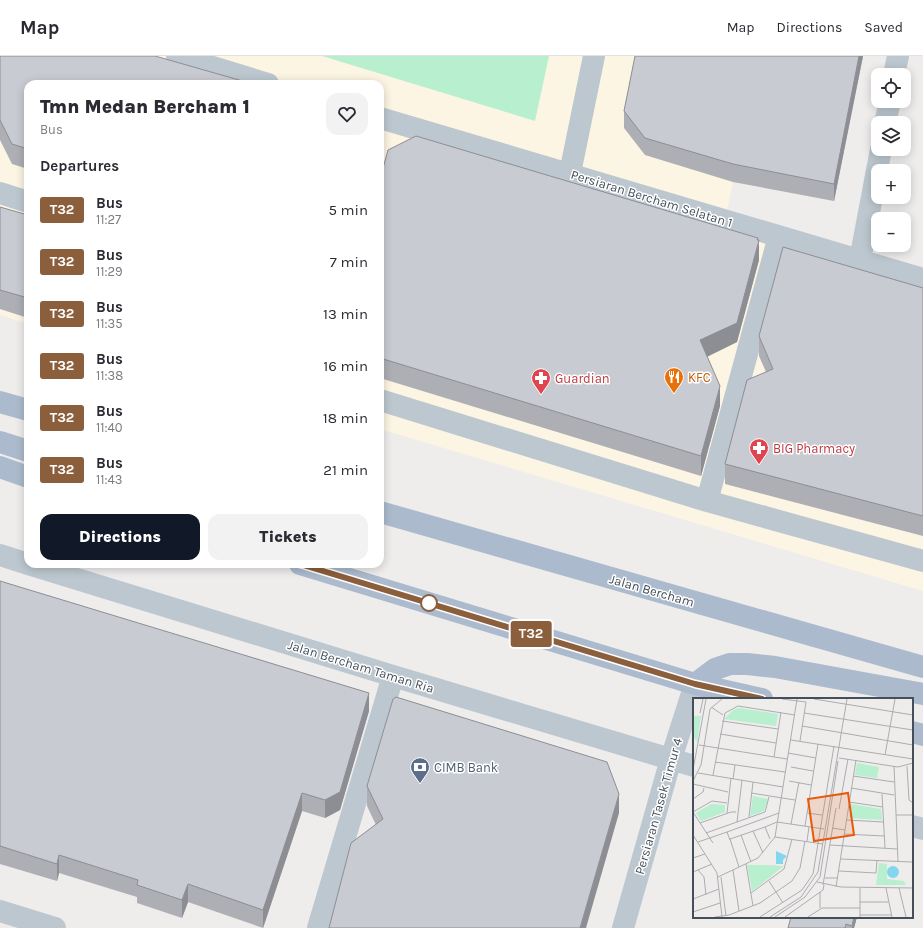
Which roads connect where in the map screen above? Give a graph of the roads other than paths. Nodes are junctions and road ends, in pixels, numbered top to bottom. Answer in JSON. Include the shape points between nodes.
{"nodes":[{"id":1,"x":594,"y":56,"type":"edge"},
{"id":2,"x":898,"y":56,"type":"edge"},
{"id":3,"x":184,"y":57,"type":"edge"},
{"id":4,"x":895,"y":68,"type":"edge"},
{"id":5,"x":256,"y":80,"type":"edge"},
{"id":6,"x":384,"y":119,"type":"edge"},
{"id":7,"x":880,"y":156,"type":"edge"},
{"id":8,"x":570,"y":173,"type":"junction"},
{"id":9,"x":0,"y":193,"type":"edge"},
{"id":10,"x":24,"y":201,"type":"edge"},
{"id":11,"x":778,"y":236,"type":"junction"},
{"id":12,"x":860,"y":260,"type":"junction"},
{"id":13,"x":923,"y":279,"type":"edge"},
{"id":14,"x":384,"y":401,"type":"edge"},
{"id":15,"x":0,"y":402,"type":"edge"},
{"id":16,"x":24,"y":409,"type":"edge"},
{"id":17,"x":0,"y":442,"type":"edge"},
{"id":18,"x":24,"y":450,"type":"edge"},
{"id":19,"x":0,"y":467,"type":"edge"},
{"id":20,"x":24,"y":476,"type":"edge"},
{"id":21,"x":707,"y":501,"type":"junction"},
{"id":22,"x":384,"y":513,"type":"edge"},
{"id":23,"x":0,"y":555,"type":"edge"},
{"id":24,"x":923,"y":561,"type":"edge"},
{"id":25,"x":24,"y":563,"type":"edge"},
{"id":26,"x":41,"y":568,"type":"edge"},
{"id":27,"x":313,"y":568,"type":"edge"},
{"id":28,"x":923,"y":667,"type":"edge"},
{"id":29,"x":393,"y":676,"type":"junction"},
{"id":30,"x":695,"y":684,"type":"junction"},
{"id":31,"x":923,"y":694,"type":"edge"},
{"id":32,"x":758,"y":698,"type":"edge"},
{"id":33,"x":913,"y":732,"type":"edge"},
{"id":34,"x":923,"y":735,"type":"edge"},
{"id":35,"x":671,"y":759,"type":"junction"},
{"id":36,"x":693,"y":766,"type":"edge"},
{"id":37,"x":913,"y":826,"type":"edge"},
{"id":38,"x":923,"y":829,"type":"edge"},
{"id":39,"x":0,"y":911,"type":"edge"},
{"id":40,"x":55,"y":928,"type":"edge"},
{"id":41,"x":318,"y":928,"type":"edge"},
{"id":42,"x":623,"y":928,"type":"edge"}],
"edges":[{"from":1,"to":8,"type":"street"},
{"from":2,"to":4,"type":"street"},
{"from":3,"to":5,"type":"street"},
{"from":6,"to":8,"type":"street","name":"Persiaran Bercham Selatan 1"},
{"from":7,"to":12,"type":"street"},
{"from":8,"to":11,"type":"street","name":"Persiaran Bercham Selatan 1"},
{"from":9,"to":10,"type":"street"},
{"from":11,"to":12,"type":"street","name":"Persiaran Bercham Selatan 1"},
{"from":11,"to":21,"type":"street"},
{"from":12,"to":13,"type":"street","name":"Persiaran Bercham Selatan 1"},
{"from":14,"to":21,"type":"street"},
{"from":15,"to":16,"type":"main road"},
{"from":17,"to":18,"type":"main road"},
{"from":19,"to":20,"type":"main road"},
{"from":21,"to":24,"type":"street"},
{"from":22,"to":28,"type":"main road","name":"Jalan Bercham"},
{"from":23,"to":25,"type":"street","name":"Jalan Bercham Taman Ria"},
{"from":26,"to":29,"type":"street","name":"Jalan Bercham Taman Ria"},
{"from":27,"to":30,"type":"main road"},
{"from":29,"to":35,"type":"street","name":"Jalan Bercham Taman Ria"},
{"from":29,"to":41,"type":"street"},
{"from":30,"to":31,"type":"main road","via":[[715,669],[730,664],[747,664]]},
{"from":30,"to":32,"type":"main road"},
{"from":30,"to":35,"type":"street","name":"Persiaran Tasek Timur 4"},
{"from":33,"to":34,"type":"main road"},
{"from":35,"to":36,"type":"street","name":"Jalan Bercham Taman Ria"},
{"from":35,"to":42,"type":"street","name":"Persiaran Tasek Timur 4"},
{"from":37,"to":38,"type":"street"},
{"from":39,"to":40,"type":"street"}]}
